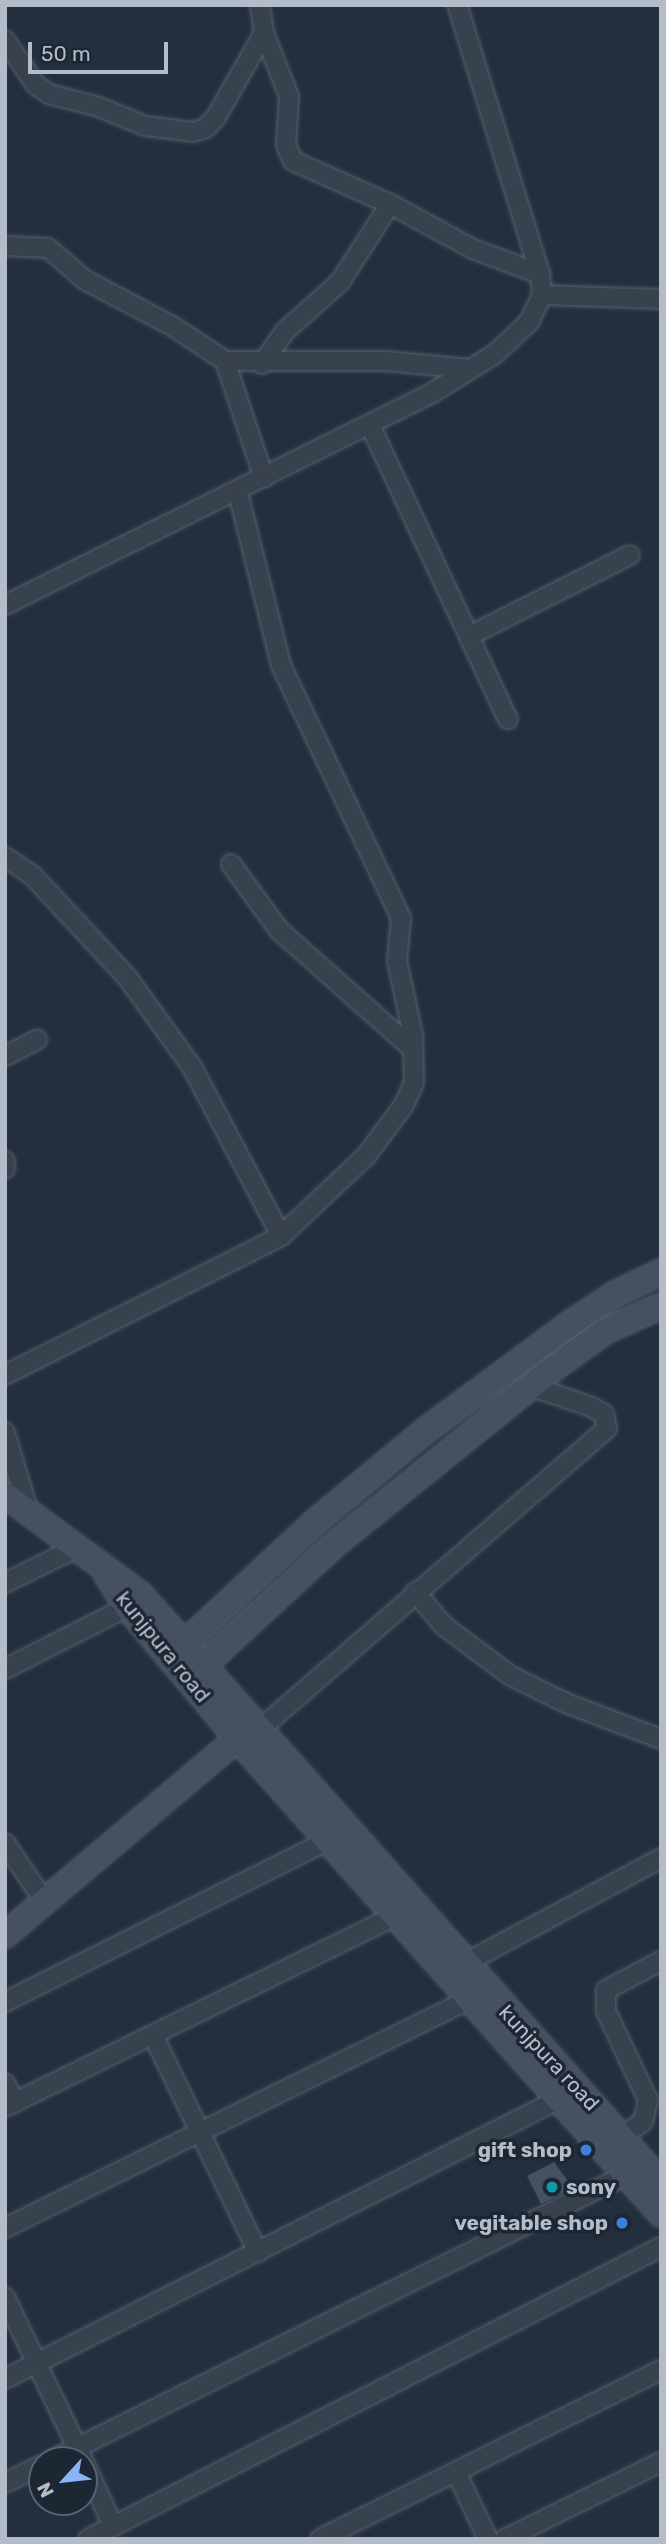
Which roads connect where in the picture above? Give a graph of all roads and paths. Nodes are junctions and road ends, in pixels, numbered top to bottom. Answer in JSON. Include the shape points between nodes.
{"nodes":[{"id":1,"x":260,"y":5,"type":"edge"},
{"id":2,"x":457,"y":5,"type":"edge"},
{"id":3,"x":264,"y":33,"type":"junction"},
{"id":4,"x":5,"y":40,"type":"edge"},
{"id":5,"x":390,"y":204,"type":"junction"},
{"id":6,"x":5,"y":246,"type":"edge"},
{"id":7,"x":540,"y":274,"type":"junction"},
{"id":8,"x":542,"y":295,"type":"junction"},
{"id":9,"x":661,"y":299,"type":"edge"},
{"id":10,"x":225,"y":361,"type":"junction"},
{"id":11,"x":261,"y":364,"type":"junction"},
{"id":12,"x":471,"y":369,"type":"junction"},
{"id":13,"x":370,"y":425,"type":"junction"},
{"id":14,"x":264,"y":478,"type":"junction"},
{"id":15,"x":238,"y":492,"type":"junction"},
{"id":16,"x":631,"y":555,"type":"dead end"},
{"id":17,"x":5,"y":606,"type":"edge"},
{"id":18,"x":469,"y":636,"type":"junction"},
{"id":19,"x":508,"y":719,"type":"dead end"},
{"id":20,"x":5,"y":858,"type":"edge"},
{"id":21,"x":231,"y":864,"type":"dead end"},
{"id":22,"x":37,"y":1040,"type":"dead end"},
{"id":23,"x":412,"y":1048,"type":"junction"},
{"id":24,"x":5,"y":1056,"type":"edge"},
{"id":25,"x":5,"y":1161,"type":"edge"},
{"id":26,"x":5,"y":1168,"type":"edge"},
{"id":27,"x":281,"y":1236,"type":"junction"},
{"id":28,"x":661,"y":1272,"type":"edge"},
{"id":29,"x":661,"y":1306,"type":"edge"},
{"id":30,"x":5,"y":1375,"type":"edge"},
{"id":31,"x":533,"y":1387,"type":"junction"},
{"id":32,"x":5,"y":1432,"type":"edge"},
{"id":33,"x":5,"y":1495,"type":"edge"},
{"id":34,"x":28,"y":1510,"type":"junction"},
{"id":35,"x":78,"y":1547,"type":"junction"},
{"id":36,"x":106,"y":1571,"type":"junction"},
{"id":37,"x":5,"y":1583,"type":"edge"},
{"id":38,"x":415,"y":1592,"type":"junction"},
{"id":39,"x":127,"y":1607,"type":"junction"},
{"id":40,"x":177,"y":1649,"type":"junction"},
{"id":41,"x":5,"y":1669,"type":"edge"},
{"id":42,"x":197,"y":1672,"type":"junction"},
{"id":43,"x":248,"y":1734,"type":"junction"},
{"id":44,"x":661,"y":1739,"type":"edge"},
{"id":45,"x":328,"y":1840,"type":"junction"},
{"id":46,"x":5,"y":1843,"type":"edge"},
{"id":47,"x":661,"y":1858,"type":"edge"},
{"id":48,"x":45,"y":1902,"type":"junction"},
{"id":49,"x":395,"y":1916,"type":"junction"},
{"id":50,"x":5,"y":1935,"type":"edge"},
{"id":51,"x":661,"y":1961,"type":"edge"},
{"id":52,"x":455,"y":1969,"type":"junction"},
{"id":53,"x":468,"y":2000,"type":"junction"},
{"id":54,"x":5,"y":2002,"type":"edge"},
{"id":55,"x":153,"y":2035,"type":"junction"},
{"id":56,"x":5,"y":2083,"type":"edge"},
{"id":57,"x":559,"y":2099,"type":"junction"},
{"id":58,"x":10,"y":2105,"type":"edge"},
{"id":59,"x":200,"y":2132,"type":"junction"},
{"id":60,"x":613,"y":2143,"type":"junction"},
{"id":61,"x":626,"y":2175,"type":"junction"},
{"id":62,"x":661,"y":2182,"type":"edge"},
{"id":63,"x":661,"y":2214,"type":"edge"},
{"id":64,"x":5,"y":2228,"type":"edge"},
{"id":65,"x":661,"y":2247,"type":"edge"},
{"id":66,"x":258,"y":2252,"type":"junction"},
{"id":67,"x":5,"y":2297,"type":"edge"},
{"id":68,"x":36,"y":2364,"type":"junction"},
{"id":69,"x":661,"y":2370,"type":"edge"},
{"id":70,"x":5,"y":2379,"type":"edge"},
{"id":71,"x":76,"y":2446,"type":"edge"},
{"id":72,"x":98,"y":2448,"type":"edge"},
{"id":73,"x":661,"y":2462,"type":"edge"},
{"id":74,"x":28,"y":2472,"type":"edge"},
{"id":75,"x":456,"y":2472,"type":"junction"},
{"id":76,"x":5,"y":2483,"type":"edge"},
{"id":77,"x":98,"y":2494,"type":"edge"},
{"id":78,"x":113,"y":2526,"type":"junction"},
{"id":79,"x":88,"y":2539,"type":"edge"},
{"id":80,"x":320,"y":2539,"type":"edge"},
{"id":81,"x":488,"y":2539,"type":"edge"},
{"id":82,"x":505,"y":2539,"type":"edge"}],
"edges":[{"from":1,"to":3,"type":"street"},
{"from":2,"to":7,"type":"street"},
{"from":3,"to":4,"type":"street","via":[[216,117],[206,128],[193,132],[145,127],[99,107],[49,94],[36,85]]},
{"from":3,"to":5,"type":"street","via":[[289,96],[289,157]]},
{"from":5,"to":7,"type":"street","via":[[473,249]]},
{"from":5,"to":11,"type":"street","via":[[340,282],[285,331]]},
{"from":6,"to":10,"type":"street","via":[[48,247],[85,280],[174,327]]},
{"from":7,"to":8,"type":"street"},
{"from":8,"to":9,"type":"street"},
{"from":8,"to":12,"type":"street","via":[[529,322]]},
{"from":10,"to":11,"type":"street"},
{"from":10,"to":14,"type":"street"},
{"from":11,"to":12,"type":"street","via":[[386,361]]},
{"from":12,"to":13,"type":"street"},
{"from":13,"to":14,"type":"street"},
{"from":13,"to":18,"type":"street"},
{"from":14,"to":15,"type":"street"},
{"from":15,"to":17,"type":"street"},
{"from":15,"to":23,"type":"street","via":[[281,665],[401,918],[397,961]]},
{"from":16,"to":18,"type":"street"},
{"from":18,"to":19,"type":"street"},
{"from":20,"to":27,"type":"street","via":[[33,876],[135,988],[192,1067]]},
{"from":21,"to":23,"type":"street","via":[[279,930]]},
{"from":22,"to":24,"type":"street"},
{"from":23,"to":27,"type":"street","via":[[414,1083],[404,1105],[366,1156]]},
{"from":25,"to":26,"type":"street"},
{"from":27,"to":30,"type":"street"},
{"from":28,"to":40,"type":"street","via":[[636,1282],[568,1325],[425,1431],[315,1522]]},
{"from":29,"to":31,"type":"street","via":[[605,1331]]},
{"from":31,"to":38,"type":"street","via":[[592,1407],[604,1414],[607,1429]]},
{"from":31,"to":42,"type":"street","via":[[334,1545]]},
{"from":32,"to":34,"type":"street"},
{"from":33,"to":34,"type":"street"},
{"from":34,"to":35,"type":"street"},
{"from":35,"to":36,"type":"street"},
{"from":35,"to":37,"type":"street"},
{"from":36,"to":39,"type":"street","name":"kunjpura road"},
{"from":36,"to":40,"type":"street","name":"kunjpura road","via":[[125,1580]]},
{"from":38,"to":43,"type":"street"},
{"from":38,"to":44,"type":"street","via":[[444,1626],[511,1676],[566,1703]]},
{"from":39,"to":40,"type":"street","name":"kunjpura road"},
{"from":39,"to":41,"type":"street"},
{"from":40,"to":42,"type":"street","name":"kunjpura road"},
{"from":42,"to":43,"type":"street","name":"kunjpura road"},
{"from":43,"to":45,"type":"street","name":"kunjpura road"},
{"from":43,"to":48,"type":"street"},
{"from":43,"to":52,"type":"street","name":"kunjpura road"},
{"from":45,"to":49,"type":"street","name":"kunjpura road"},
{"from":45,"to":54,"type":"street"},
{"from":46,"to":48,"type":"street"},
{"from":47,"to":52,"type":"street"},
{"from":48,"to":50,"type":"street"},
{"from":49,"to":52,"type":"street","name":"kunjpura road"},
{"from":49,"to":55,"type":"street"},
{"from":51,"to":60,"type":"street","via":[[613,1983],[603,2002],[648,2099],[643,2122]]},
{"from":52,"to":53,"type":"street","name":"kunjpura road"},
{"from":52,"to":60,"type":"street","name":"kunjpura road"},
{"from":53,"to":57,"type":"street","name":"kunjpura road"},
{"from":53,"to":59,"type":"street"},
{"from":55,"to":58,"type":"street"},
{"from":55,"to":59,"type":"street"},
{"from":56,"to":58,"type":"street"},
{"from":57,"to":60,"type":"street","name":"kunjpura road"},
{"from":57,"to":66,"type":"street"},
{"from":59,"to":64,"type":"street"},
{"from":59,"to":66,"type":"street"},
{"from":60,"to":61,"type":"street","name":"kunjpura road"},
{"from":60,"to":62,"type":"street","name":"kunjpura road"},
{"from":61,"to":63,"type":"street","name":"kunjpura road"},
{"from":61,"to":72,"type":"street"},
{"from":65,"to":78,"type":"street"},
{"from":66,"to":68,"type":"street"},
{"from":67,"to":68,"type":"street"},
{"from":68,"to":70,"type":"street"},
{"from":68,"to":71,"type":"street"},
{"from":69,"to":75,"type":"street"},
{"from":73,"to":82,"type":"street"},
{"from":74,"to":76,"type":"street"},
{"from":75,"to":80,"type":"street"},
{"from":75,"to":81,"type":"street"},
{"from":77,"to":78,"type":"street"},
{"from":78,"to":79,"type":"street"}]}
